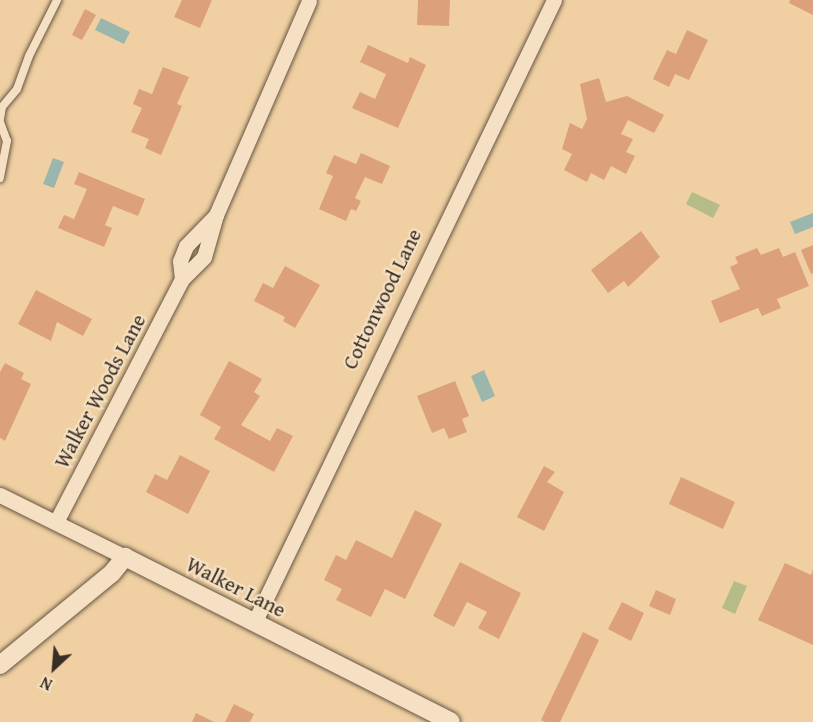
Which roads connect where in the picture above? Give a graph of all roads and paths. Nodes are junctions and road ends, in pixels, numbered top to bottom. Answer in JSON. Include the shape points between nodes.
{"nodes":[{"id":1,"x":57,"y":0,"type":"edge"},
{"id":2,"x":554,"y":0,"type":"edge"},
{"id":3,"x":309,"y":1,"type":"edge"},
{"id":4,"x":1,"y":105,"type":"edge"},
{"id":5,"x":0,"y":121,"type":"edge"},
{"id":6,"x":0,"y":178,"type":"edge"},
{"id":7,"x":0,"y":495,"type":"edge"},
{"id":8,"x":56,"y":522,"type":"junction"},
{"id":9,"x":125,"y":557,"type":"junction"},
{"id":10,"x":255,"y":621,"type":"junction"},
{"id":11,"x":0,"y":665,"type":"edge"},
{"id":12,"x":451,"y":722,"type":"edge"}],
"edges":[{"from":1,"to":4,"type":"lane","via":[[17,89]]},
{"from":2,"to":10,"type":"street","name":"Cottonwood Lane"},
{"from":3,"to":8,"type":"street","name":"Walker Woods Lane","via":[[216,215],[204,257],[182,279]]},
{"from":4,"to":5,"type":"lane"},
{"from":5,"to":6,"type":"lane","via":[[7,141]]},
{"from":7,"to":8,"type":"street","name":"Walker Lane"},
{"from":8,"to":9,"type":"street","name":"Walker Lane"},
{"from":9,"to":10,"type":"street","name":"Walker Lane"},
{"from":9,"to":11,"type":"street","via":[[112,573]]},
{"from":10,"to":12,"type":"street","name":"Walker Lane"}]}
